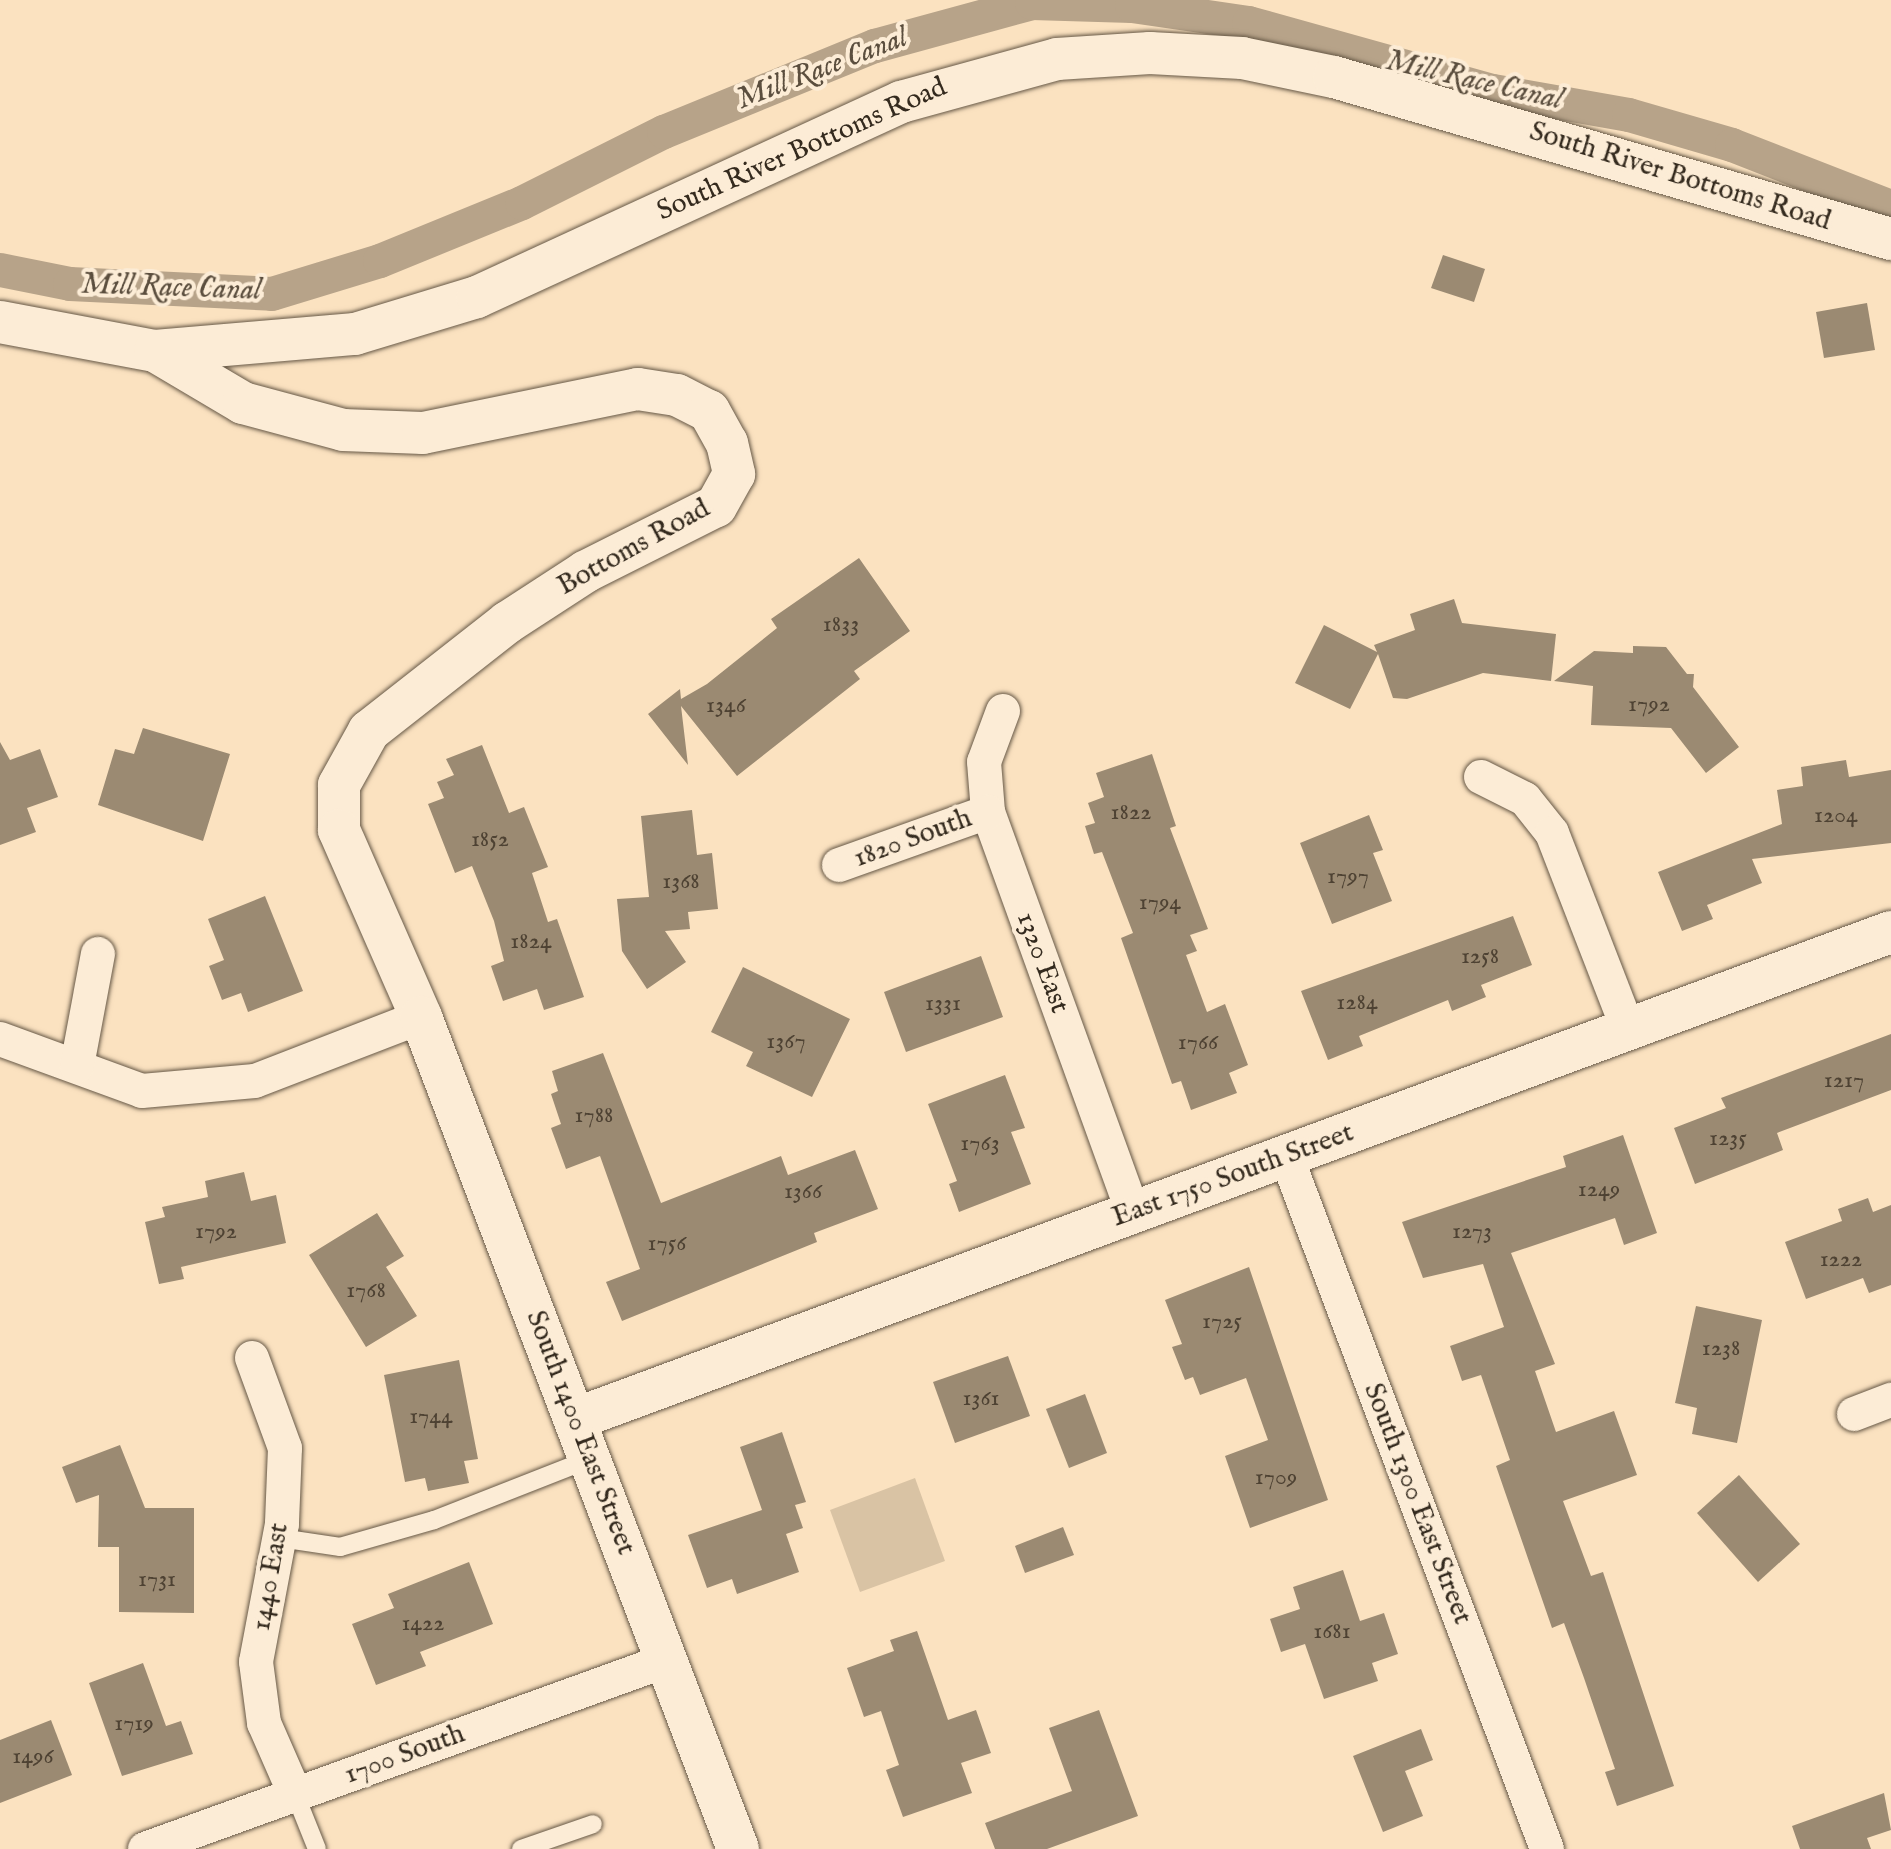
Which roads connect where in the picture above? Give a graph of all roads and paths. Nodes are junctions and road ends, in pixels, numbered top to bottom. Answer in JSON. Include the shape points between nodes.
{"nodes":[{"id":1,"x":1891,"y":239,"type":"edge"},
{"id":2,"x":0,"y":322,"type":"edge"},
{"id":3,"x":155,"y":351,"type":"junction"},
{"id":4,"x":1003,"y":711,"type":"dead end"},
{"id":5,"x":1481,"y":777,"type":"dead end"},
{"id":6,"x":988,"y":812,"type":"junction"},
{"id":7,"x":839,"y":865,"type":"dead end"},
{"id":8,"x":1891,"y":932,"type":"edge"},
{"id":9,"x":98,"y":954,"type":"dead end"},
{"id":10,"x":421,"y":1017,"type":"junction"},
{"id":11,"x":1627,"y":1026,"type":"junction"},
{"id":12,"x":0,"y":1039,"type":"edge"},
{"id":13,"x":77,"y":1066,"type":"junction"},
{"id":14,"x":1287,"y":1158,"type":"junction"},
{"id":15,"x":1133,"y":1212,"type":"junction"},
{"id":16,"x":252,"y":1358,"type":"dead end"},
{"id":17,"x":1891,"y":1400,"type":"edge"},
{"id":18,"x":1854,"y":1414,"type":"dead end"},
{"id":19,"x":575,"y":1419,"type":"junction"},
{"id":20,"x":590,"y":1459,"type":"junction"},
{"id":21,"x":280,"y":1538,"type":"junction"},
{"id":22,"x":665,"y":1661,"type":"junction"},
{"id":23,"x":295,"y":1794,"type":"junction"},
{"id":24,"x":593,"y":1824,"type":"dead end"},
{"id":25,"x":145,"y":1849,"type":"edge"},
{"id":26,"x":317,"y":1849,"type":"edge"},
{"id":27,"x":521,"y":1849,"type":"edge"},
{"id":28,"x":738,"y":1849,"type":"edge"},
{"id":29,"x":1547,"y":1849,"type":"edge"}],
"edges":[{"from":1,"to":3,"type":"street","name":"South River Bottoms Road","via":[[1334,77],[1242,58],[1150,53],[1057,59],[901,102],[477,297],[397,324],[288,343]]},
{"from":2,"to":3,"type":"street","name":"South River Bottoms Road"},
{"from":3,"to":10,"type":"street","name":"Bottoms Road","via":[[243,403],[343,430],[423,433],[638,389],[677,395],[709,411],[727,443],[734,474],[716,506],[585,572],[508,622],[369,731],[339,785],[339,830]]},
{"from":4,"to":6,"type":"street","name":"1320 East","via":[[984,762]]},
{"from":5,"to":11,"type":"street","via":[[1525,799],[1552,833]]},
{"from":6,"to":7,"type":"street","name":"1820 South"},
{"from":6,"to":15,"type":"street","name":"1320 East"},
{"from":8,"to":11,"type":"street","name":"East 1750 South Street"},
{"from":9,"to":13,"type":"street"},
{"from":10,"to":13,"type":"street","via":[[255,1081],[142,1091]]},
{"from":10,"to":19,"type":"street","name":"South 1400 East Street"},
{"from":11,"to":14,"type":"street","name":"East 1750 South Street"},
{"from":12,"to":13,"type":"street"},
{"from":14,"to":15,"type":"street","name":"East 1750 South Street"},
{"from":14,"to":29,"type":"street","name":"South 1300 East Street"},
{"from":15,"to":19,"type":"street","name":"East 1750 South Street"},
{"from":16,"to":21,"type":"street","name":"1440 East","via":[[285,1448]]},
{"from":17,"to":18,"type":"street"},
{"from":19,"to":20,"type":"street","name":"South 1400 East Street"},
{"from":20,"to":21,"type":"lane","via":[[434,1520],[340,1547]]},
{"from":20,"to":22,"type":"street","name":"South 1400 East Street"},
{"from":21,"to":23,"type":"street","name":"1440 East","via":[[256,1662],[264,1723]]},
{"from":22,"to":23,"type":"street","name":"1700 South"},
{"from":22,"to":28,"type":"street","name":"South 1400 East Street"},
{"from":23,"to":25,"type":"street","name":"1700 South"},
{"from":23,"to":26,"type":"lane"},
{"from":24,"to":27,"type":"lane"}]}
